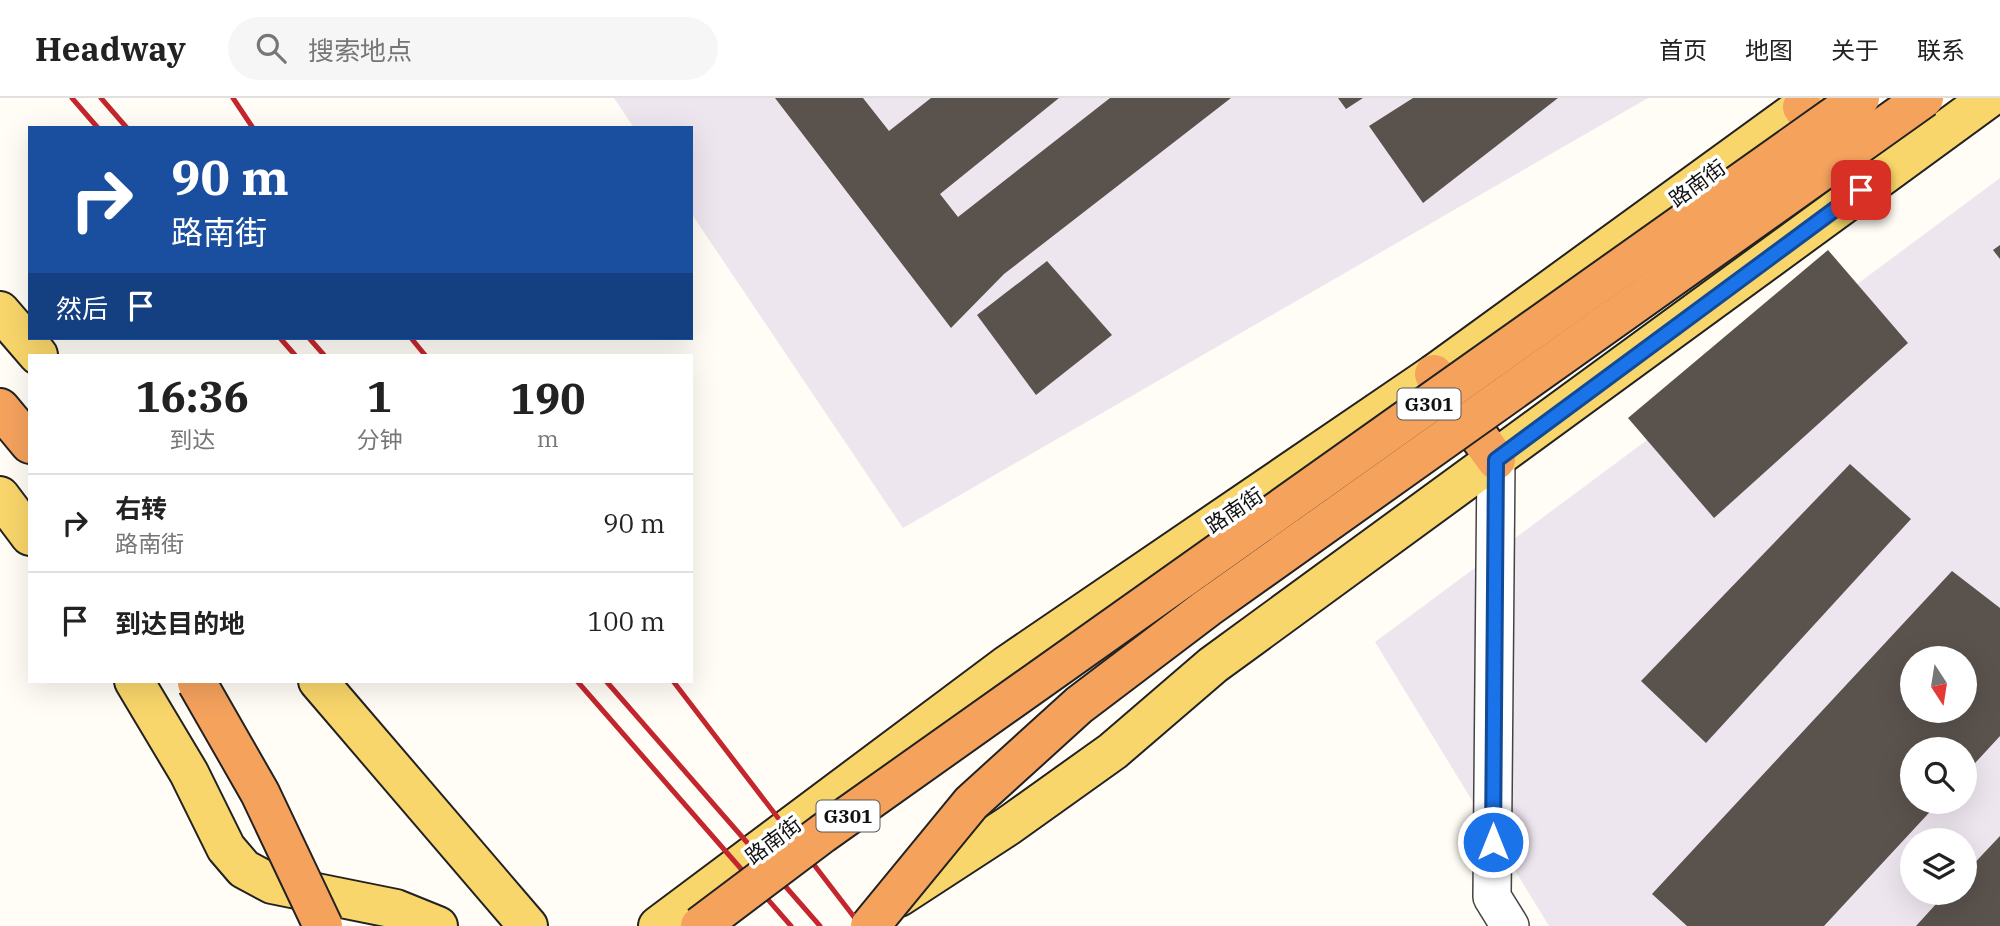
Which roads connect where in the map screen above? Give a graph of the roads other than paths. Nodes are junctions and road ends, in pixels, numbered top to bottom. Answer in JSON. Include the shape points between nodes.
{"nodes":[{"id":1,"x":1860,"y":98,"type":"edge"},
{"id":2,"x":1924,"y":98,"type":"edge"},
{"id":3,"x":1989,"y":98,"type":"edge"},
{"id":4,"x":1808,"y":102,"type":"edge"},
{"id":5,"x":1861,"y":190,"type":"junction"},
{"id":6,"x":0,"y":311,"type":"edge"},
{"id":7,"x":37,"y":354,"type":"edge"},
{"id":8,"x":1434,"y":374,"type":"junction"},
{"id":9,"x":0,"y":408,"type":"edge"},
{"id":10,"x":28,"y":442,"type":"edge"},
{"id":11,"x":1496,"y":460,"type":"junction"},
{"id":12,"x":0,"y":496,"type":"edge"},
{"id":13,"x":28,"y":533,"type":"edge"},
{"id":14,"x":135,"y":683,"type":"edge"},
{"id":15,"x":197,"y":683,"type":"edge"},
{"id":16,"x":320,"y":683,"type":"edge"},
{"id":17,"x":323,"y":926,"type":"edge"},
{"id":18,"x":438,"y":926,"type":"edge"},
{"id":19,"x":528,"y":926,"type":"edge"},
{"id":20,"x":659,"y":926,"type":"edge"},
{"id":21,"x":700,"y":926,"type":"edge"},
{"id":22,"x":865,"y":926,"type":"edge"},
{"id":23,"x":870,"y":926,"type":"edge"},
{"id":24,"x":1510,"y":926,"type":"edge"}],
"edges":[{"from":1,"to":21,"type":"highway","number":"G301","bridge":true,"via":[[822,834]]},
{"from":2,"to":23,"type":"highway","number":"G301","bridge":true,"via":[[1207,608],[1079,705],[971,803]]},
{"from":3,"to":5,"type":"main road"},
{"from":4,"to":5,"type":"highway"},
{"from":4,"to":8,"type":"main road","name":"路南街"},
{"from":5,"to":11,"type":"main road"},
{"from":6,"to":7,"type":"main road"},
{"from":8,"to":11,"type":"highway"},
{"from":8,"to":20,"type":"main road","name":"路南街","via":[[1007,665]]},
{"from":9,"to":10,"type":"highway"},
{"from":11,"to":22,"type":"main road","via":[[1213,665],[1113,751],[897,898]]},
{"from":11,"to":24,"type":"street","via":[[1492,897]]},
{"from":12,"to":13,"type":"main road"},
{"from":14,"to":18,"type":"main road","via":[[189,773],[226,848],[244,869],[272,884],[396,909]]},
{"from":15,"to":17,"type":"highway","bridge":true,"via":[[260,793]]},
{"from":16,"to":19,"type":"main road"}]}
